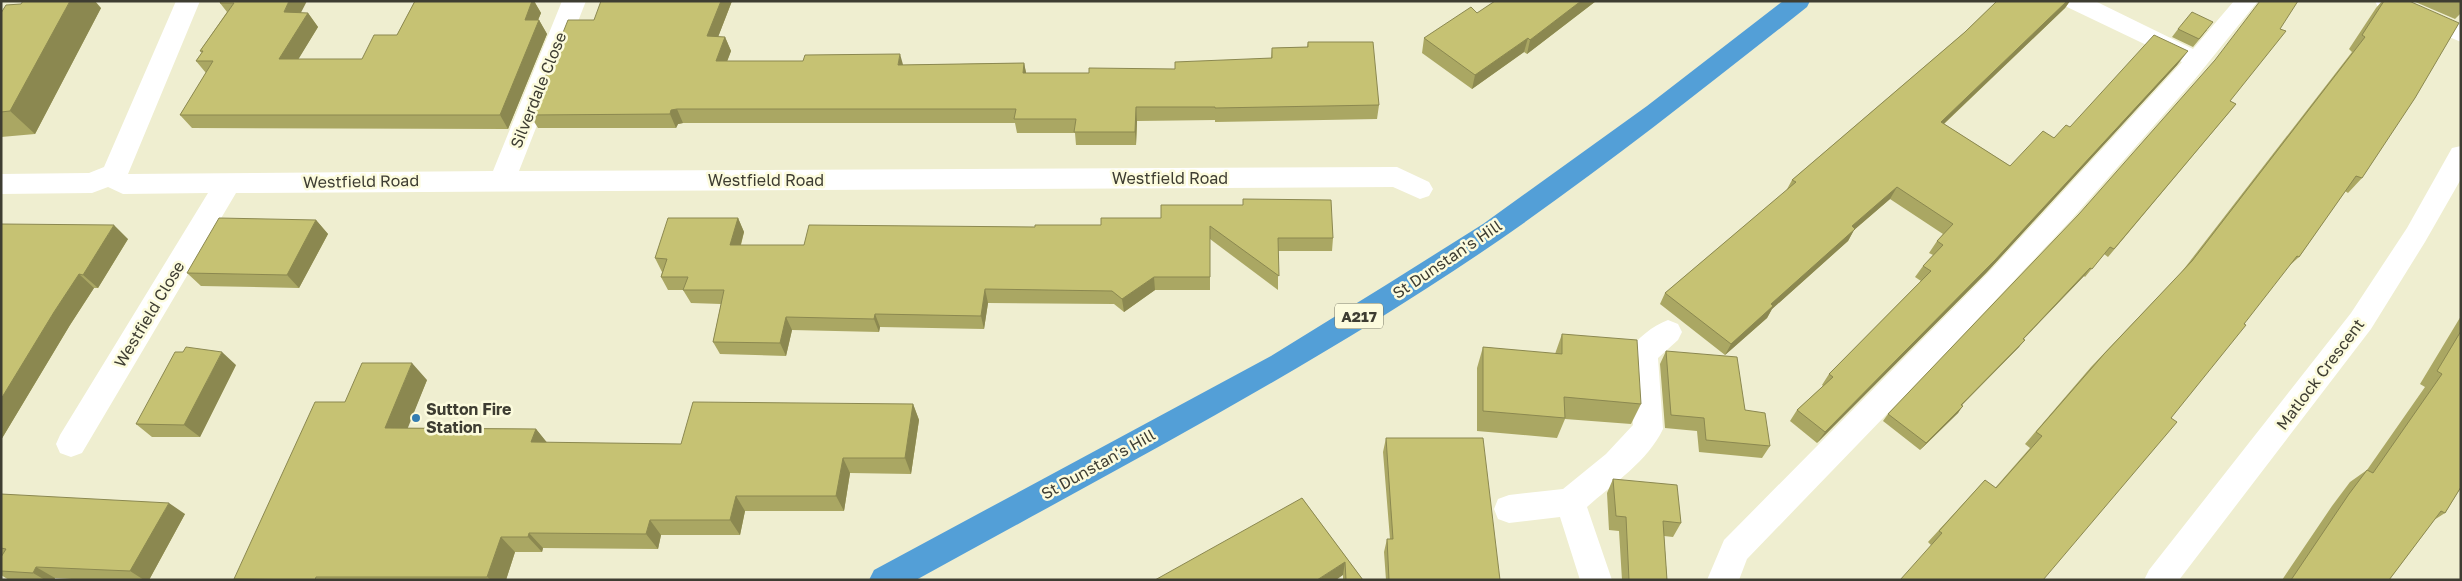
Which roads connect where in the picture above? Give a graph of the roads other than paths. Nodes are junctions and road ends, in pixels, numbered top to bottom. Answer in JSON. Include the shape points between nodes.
{"nodes":[{"id":1,"x":188,"y":1,"type":"edge"},
{"id":2,"x":574,"y":1,"type":"edge"},
{"id":3,"x":1799,"y":1,"type":"edge"},
{"id":4,"x":2075,"y":1,"type":"edge"},
{"id":5,"x":2247,"y":1,"type":"edge"},
{"id":6,"x":2386,"y":1,"type":"edge"},
{"id":7,"x":2461,"y":34,"type":"edge"},
{"id":8,"x":2198,"y":61,"type":"junction"},
{"id":9,"x":2461,"y":155,"type":"edge"},
{"id":10,"x":114,"y":173,"type":"junction"},
{"id":11,"x":503,"y":179,"type":"junction"},
{"id":12,"x":228,"y":183,"type":"junction"},
{"id":13,"x":1,"y":184,"type":"edge"},
{"id":14,"x":1420,"y":190,"type":"dead end"},
{"id":15,"x":1668,"y":332,"type":"dead end"},
{"id":16,"x":71,"y":444,"type":"dead end"},
{"id":17,"x":1570,"y":502,"type":"junction"},
{"id":18,"x":1509,"y":509,"type":"dead end"},
{"id":19,"x":885,"y":580,"type":"edge"},
{"id":20,"x":1596,"y":580,"type":"edge"},
{"id":21,"x":1723,"y":580,"type":"edge"},
{"id":22,"x":2160,"y":580,"type":"edge"}],
"edges":[{"from":1,"to":10,"type":"street"},
{"from":2,"to":11,"type":"street","name":"Silverdale Close"},
{"from":3,"to":19,"type":"highway","name":"St Dunstan's Hill","number":"A217","via":[[1656,112],[1492,231],[1396,294],[1281,364]]},
{"from":4,"to":8,"type":"street"},
{"from":5,"to":8,"type":"street"},
{"from":6,"to":7,"type":"street"},
{"from":8,"to":21,"type":"street","via":[[2086,186],[1736,550]]},
{"from":9,"to":22,"type":"street","name":"Matlock Crescent","via":[[2416,235],[2361,321]]},
{"from":10,"to":12,"type":"street","name":"Westfield Road","via":[[123,184]]},
{"from":10,"to":13,"type":"street","via":[[92,183]]},
{"from":11,"to":12,"type":"street","name":"Westfield Road"},
{"from":11,"to":14,"type":"street","name":"Westfield Road","via":[[1397,177]]},
{"from":12,"to":16,"type":"street","name":"Westfield Close"},
{"from":15,"to":17,"type":"street","via":[[1643,353],[1648,429],[1617,463]]},
{"from":17,"to":18,"type":"street"},
{"from":17,"to":20,"type":"street"}]}
